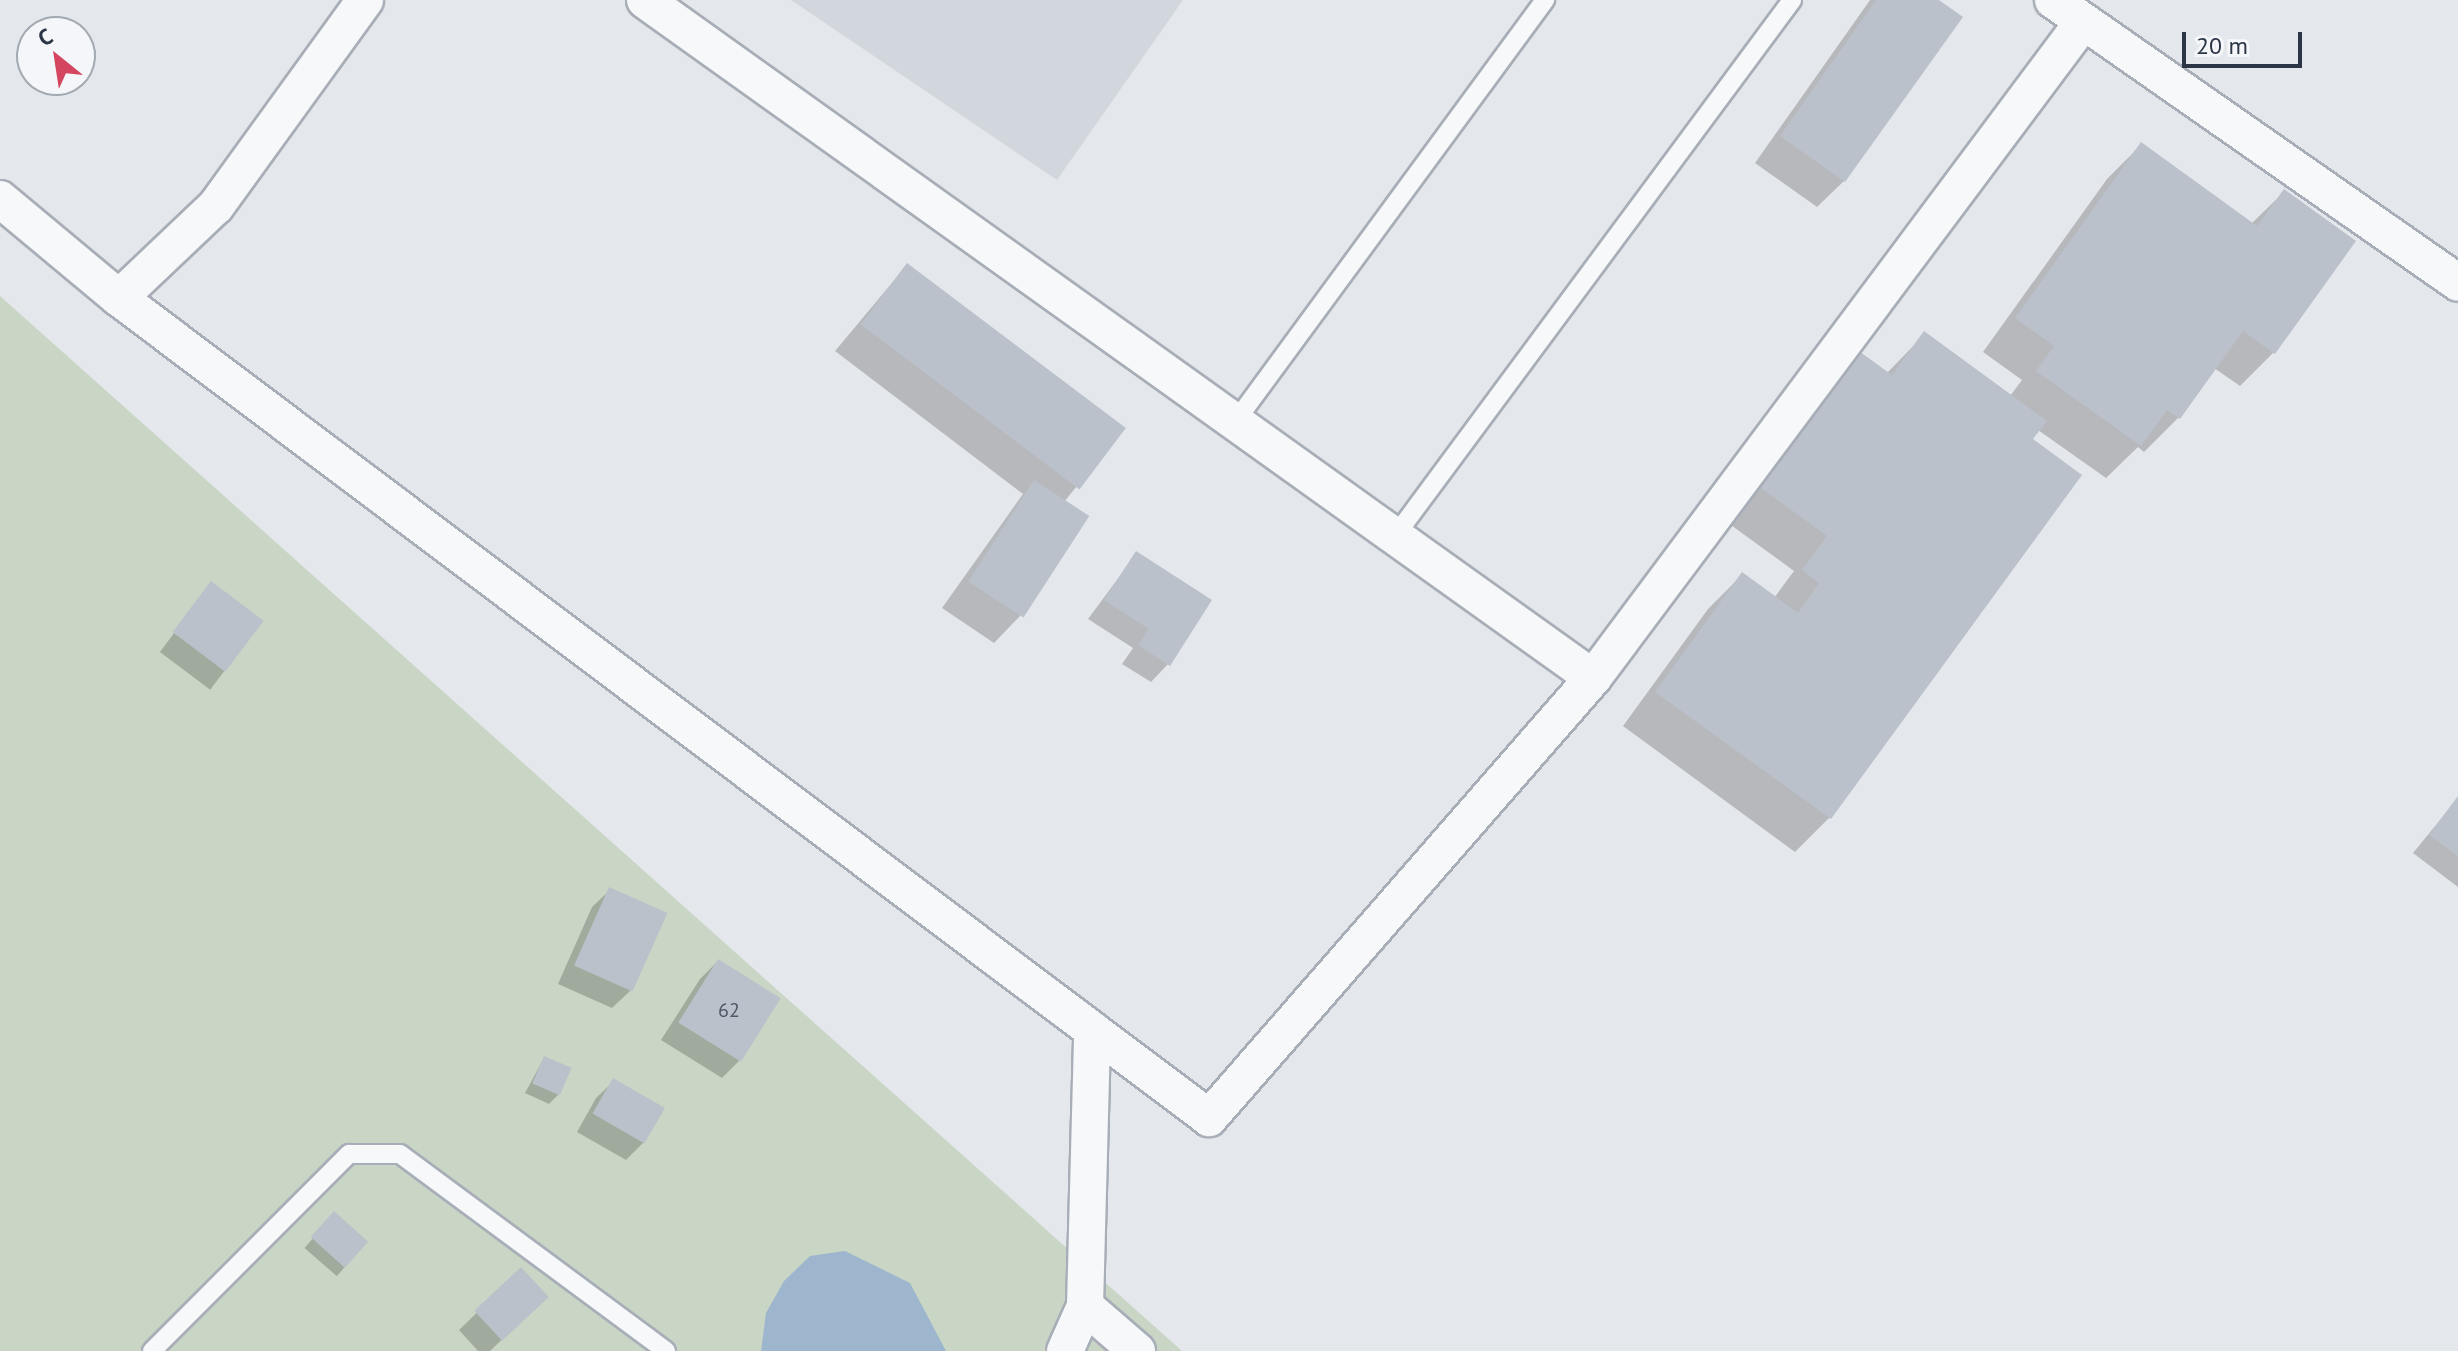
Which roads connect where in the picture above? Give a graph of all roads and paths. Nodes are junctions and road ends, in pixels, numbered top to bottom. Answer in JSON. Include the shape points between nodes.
{"nodes":[{"id":1,"x":365,"y":0,"type":"edge"},
{"id":2,"x":645,"y":0,"type":"edge"},
{"id":3,"x":1545,"y":0,"type":"edge"},
{"id":4,"x":1792,"y":0,"type":"edge"},
{"id":5,"x":2053,"y":0,"type":"edge"},
{"id":6,"x":2083,"y":22,"type":"junction"},
{"id":7,"x":0,"y":199,"type":"edge"},
{"id":8,"x":2458,"y":283,"type":"edge"},
{"id":9,"x":119,"y":298,"type":"junction"},
{"id":10,"x":1235,"y":422,"type":"junction"},
{"id":11,"x":1395,"y":536,"type":"junction"},
{"id":12,"x":1593,"y":678,"type":"junction"},
{"id":13,"x":1092,"y":1030,"type":"junction"},
{"id":14,"x":1085,"y":1306,"type":"junction"},
{"id":15,"x":152,"y":1351,"type":"edge"},
{"id":16,"x":666,"y":1351,"type":"edge"},
{"id":17,"x":1065,"y":1351,"type":"edge"},
{"id":18,"x":1137,"y":1351,"type":"edge"}],
"edges":[{"from":1,"to":9,"type":"street","via":[[216,206]]},
{"from":2,"to":10,"type":"street"},
{"from":3,"to":10,"type":"lane"},
{"from":4,"to":11,"type":"lane"},
{"from":5,"to":6,"type":"street"},
{"from":6,"to":8,"type":"street"},
{"from":6,"to":12,"type":"street"},
{"from":7,"to":9,"type":"street"},
{"from":9,"to":13,"type":"street"},
{"from":10,"to":11,"type":"street"},
{"from":11,"to":12,"type":"street"},
{"from":12,"to":13,"type":"street","via":[[1209,1118]]},
{"from":13,"to":14,"type":"street"},
{"from":14,"to":17,"type":"street"},
{"from":14,"to":18,"type":"street"},
{"from":15,"to":16,"type":"lane","via":[[349,1154],[400,1154]]}]}
